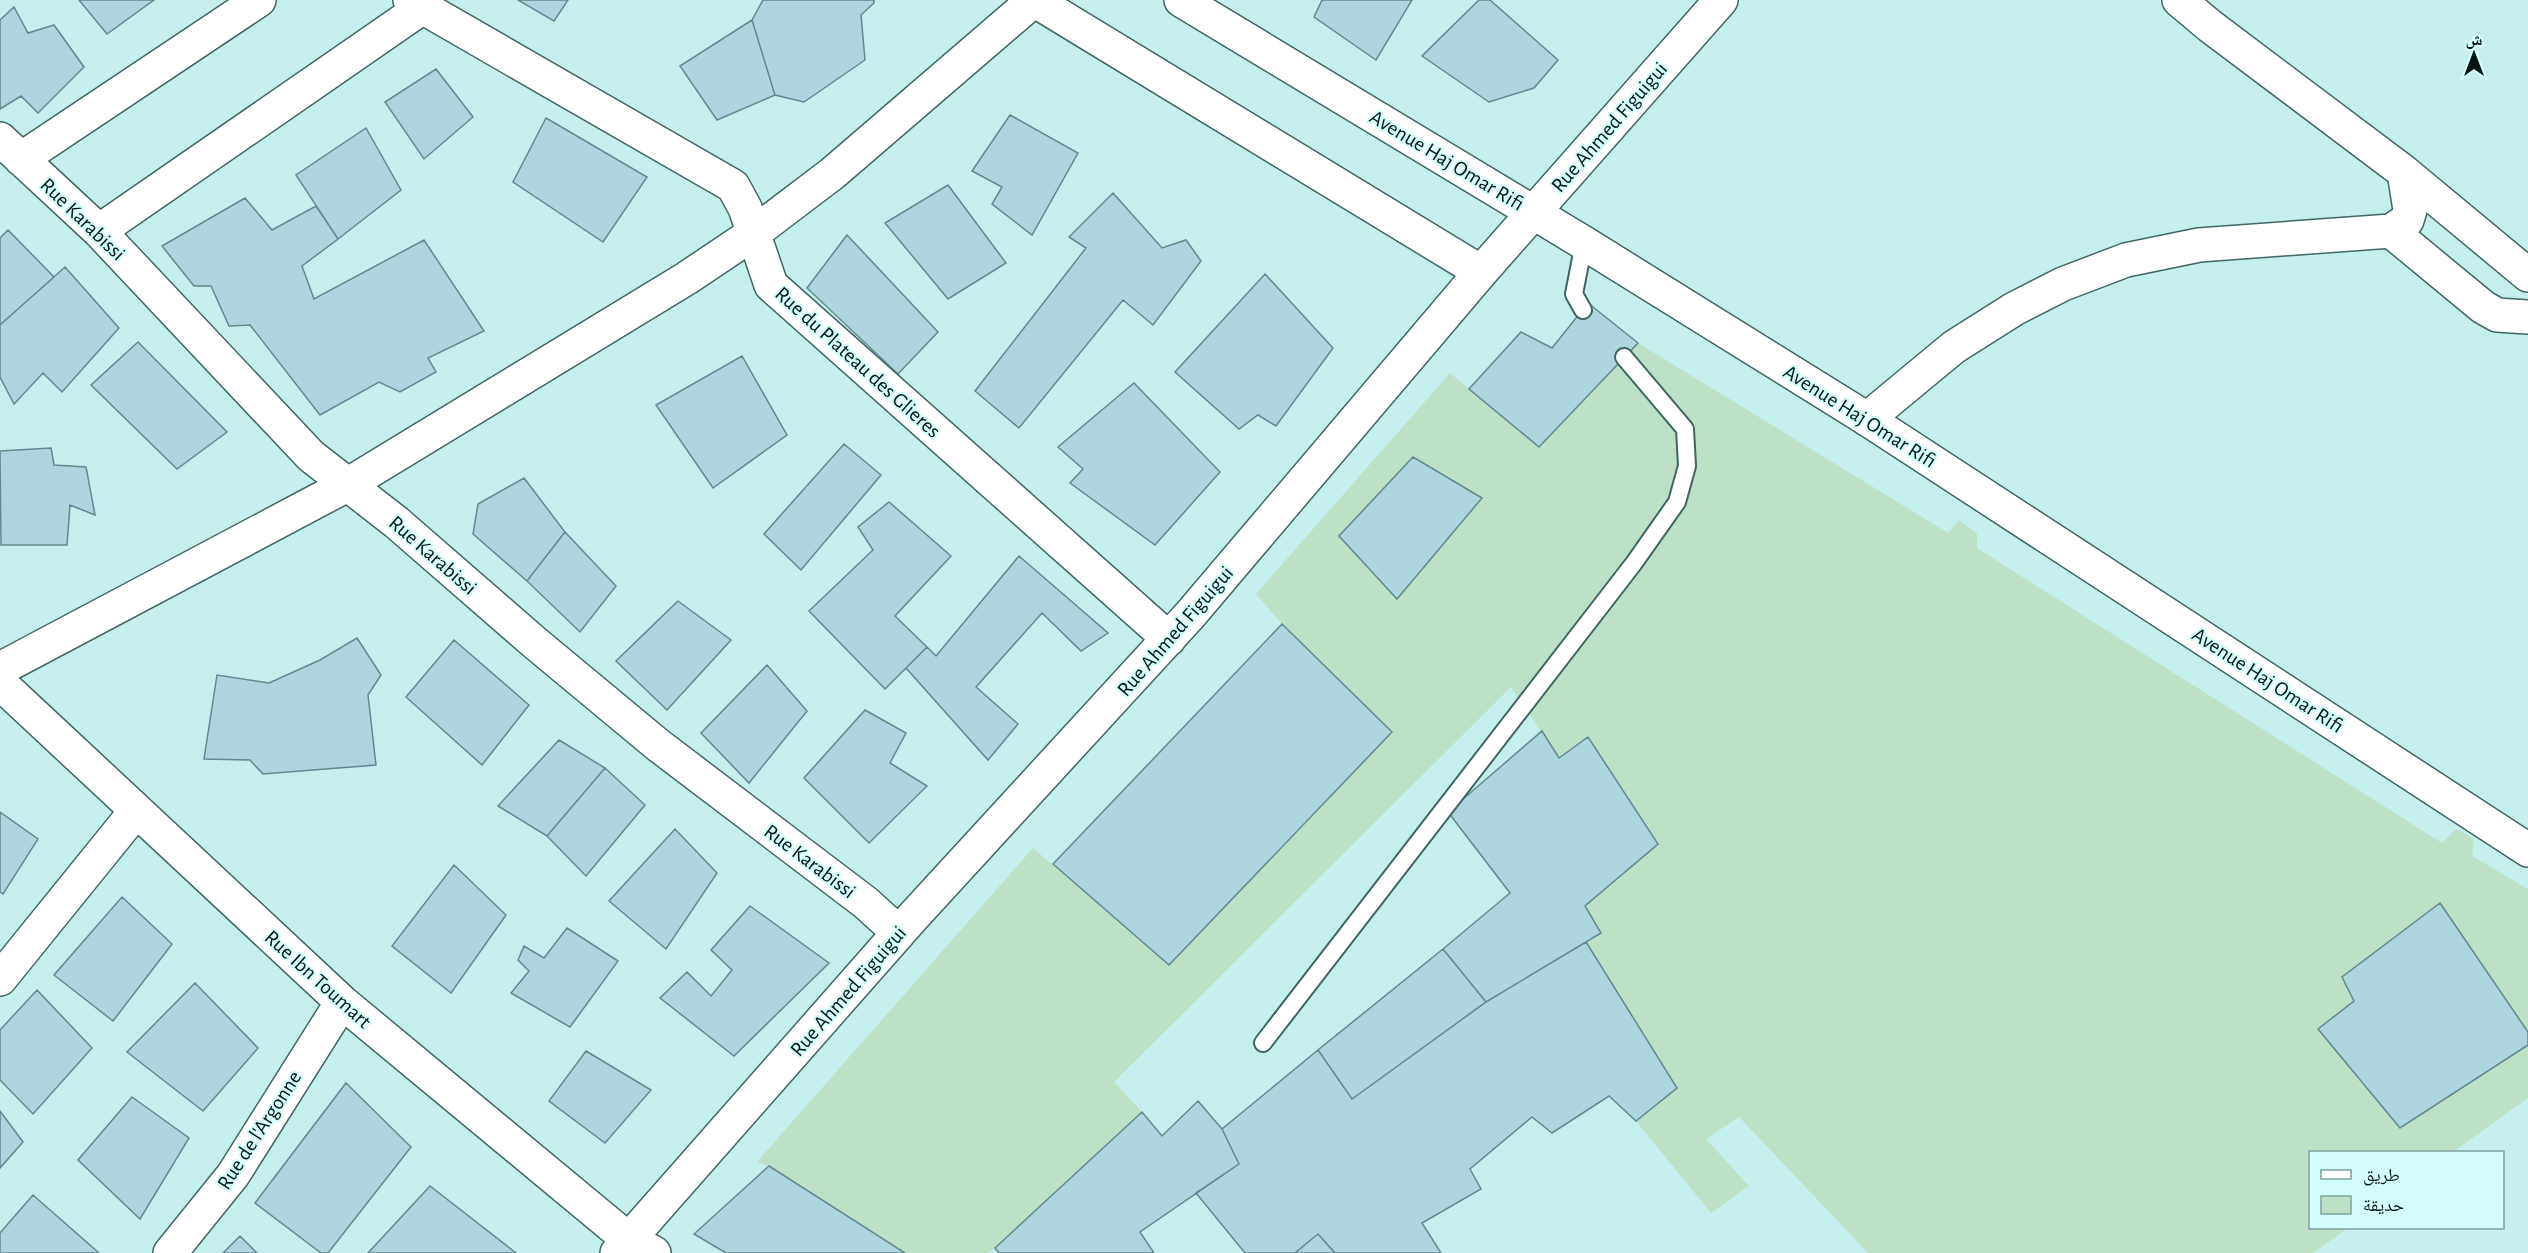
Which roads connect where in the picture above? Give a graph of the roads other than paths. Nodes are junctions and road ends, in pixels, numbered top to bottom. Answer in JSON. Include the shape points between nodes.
{"nodes":[{"id":1,"x":259,"y":0,"type":"edge"},
{"id":2,"x":1034,"y":0,"type":"edge"},
{"id":3,"x":1181,"y":0,"type":"edge"},
{"id":4,"x":1721,"y":0,"type":"edge"},
{"id":5,"x":2179,"y":0,"type":"edge"},
{"id":6,"x":416,"y":4,"type":"edge"},
{"id":7,"x":11,"y":149,"type":"edge"},
{"id":8,"x":2404,"y":172,"type":"junction"},
{"id":9,"x":1533,"y":212,"type":"junction"},
{"id":10,"x":99,"y":231,"type":"junction"},
{"id":11,"x":2391,"y":231,"type":"junction"},
{"id":12,"x":754,"y":233,"type":"junction"},
{"id":13,"x":1584,"y":243,"type":"junction"},
{"id":14,"x":1481,"y":272,"type":"junction"},
{"id":15,"x":2528,"y":275,"type":"edge"},
{"id":16,"x":1582,"y":310,"type":"dead end"},
{"id":17,"x":2528,"y":317,"type":"edge"},
{"id":18,"x":1624,"y":357,"type":"dead end"},
{"id":19,"x":1867,"y":419,"type":"junction"},
{"id":20,"x":347,"y":485,"type":"junction"},
{"id":21,"x":1169,"y":639,"type":"junction"},
{"id":22,"x":0,"y":669,"type":"edge"},
{"id":23,"x":0,"y":683,"type":"edge"},
{"id":24,"x":135,"y":811,"type":"junction"},
{"id":25,"x":2528,"y":850,"type":"edge"},
{"id":26,"x":899,"y":933,"type":"junction"},
{"id":27,"x":0,"y":979,"type":"edge"},
{"id":28,"x":342,"y":1002,"type":"junction"},
{"id":29,"x":1263,"y":1043,"type":"dead end"},
{"id":30,"x":633,"y":1249,"type":"edge"},
{"id":31,"x":170,"y":1253,"type":"edge"}],
"edges":[{"from":1,"to":7,"type":"street"},
{"from":2,"to":12,"type":"street","via":[[832,173]]},
{"from":2,"to":14,"type":"street"},
{"from":3,"to":9,"type":"street","name":"Avenue Haj Omar Rifi"},
{"from":4,"to":9,"type":"street","name":"Rue Ahmed Figuigui"},
{"from":5,"to":8,"type":"street"},
{"from":6,"to":10,"type":"street"},
{"from":6,"to":12,"type":"street","name":"Rue du Plateau des Glieres","via":[[733,186]]},
{"from":7,"to":10,"type":"street","name":"Rue Karabissi"},
{"from":8,"to":11,"type":"street","via":[[2410,210],[2407,220]]},
{"from":8,"to":15,"type":"street"},
{"from":9,"to":13,"type":"street","name":"Avenue Haj Omar Rifi"},
{"from":9,"to":14,"type":"street","name":"Rue Ahmed Figuigui"},
{"from":10,"to":20,"type":"street","name":"Rue Karabissi","via":[[311,456]]},
{"from":11,"to":17,"type":"street","via":[[2483,308],[2497,315]]},
{"from":11,"to":19,"type":"street","via":[[2199,245],[2126,260],[2014,309],[1954,347]]},
{"from":12,"to":20,"type":"street"},
{"from":12,"to":21,"type":"street","name":"Rue du Plateau des Glieres","via":[[771,285]]},
{"from":13,"to":16,"type":"lane","via":[[1574,294]]},
{"from":13,"to":19,"type":"street","name":"Avenue Haj Omar Rifi"},
{"from":14,"to":21,"type":"street","name":"Rue Ahmed Figuigui"},
{"from":18,"to":29,"type":"lane","via":[[1685,429],[1687,466],[1677,502]]},
{"from":19,"to":25,"type":"street","name":"Avenue Haj Omar Rifi"},
{"from":20,"to":22,"type":"street"},
{"from":20,"to":26,"type":"street","name":"Rue Karabissi","via":[[396,522],[658,745],[866,903]]},
{"from":21,"to":26,"type":"street","name":"Rue Ahmed Figuigui"},
{"from":23,"to":24,"type":"street","name":"Rue Ibn Toumart"},
{"from":24,"to":27,"type":"street"},
{"from":24,"to":28,"type":"street","name":"Rue Ibn Toumart"},
{"from":26,"to":30,"type":"street","name":"Rue Ahmed Figuigui"},
{"from":28,"to":30,"type":"street","name":"Rue Ibn Toumart"},
{"from":28,"to":31,"type":"street","name":"Rue de l'Argonne","via":[[233,1175]]}]}
